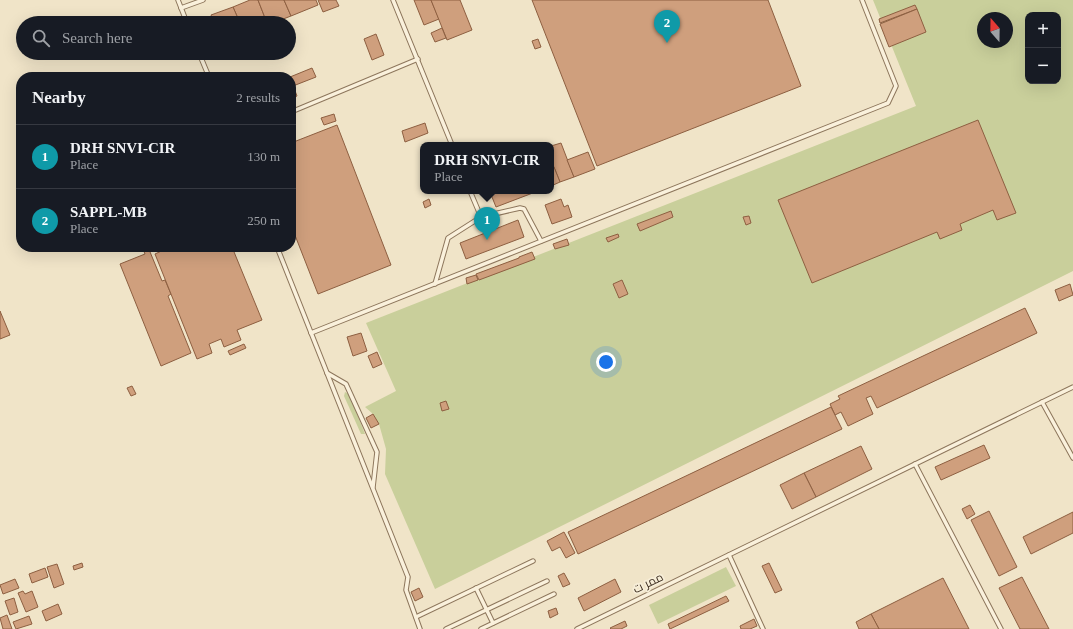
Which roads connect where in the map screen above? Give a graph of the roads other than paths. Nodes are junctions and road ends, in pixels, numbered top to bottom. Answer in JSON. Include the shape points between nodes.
{"nodes":[{"id":1,"x":178,"y":0,"type":"edge"},
{"id":2,"x":202,"y":0,"type":"edge"},
{"id":3,"x":393,"y":0,"type":"edge"},
{"id":4,"x":862,"y":0,"type":"edge"},
{"id":5,"x":181,"y":8,"type":"junction"},
{"id":6,"x":184,"y":16,"type":"edge"},
{"id":7,"x":418,"y":59,"type":"junction"},
{"id":8,"x":202,"y":60,"type":"edge"},
{"id":9,"x":207,"y":72,"type":"edge"},
{"id":10,"x":296,"y":110,"type":"edge"},
{"id":11,"x":451,"y":142,"type":"edge"},
{"id":12,"x":471,"y":194,"type":"edge"},
{"id":13,"x":481,"y":217,"type":"junction"},
{"id":14,"x":541,"y":241,"type":"junction"},
{"id":15,"x":279,"y":252,"type":"edge"},
{"id":16,"x":435,"y":284,"type":"junction"},
{"id":17,"x":311,"y":333,"type":"junction"},
{"id":18,"x":327,"y":373,"type":"junction"},
{"id":19,"x":1073,"y":387,"type":"edge"},
{"id":20,"x":1042,"y":402,"type":"junction"},
{"id":21,"x":1073,"y":458,"type":"edge"},
{"id":22,"x":915,"y":464,"type":"junction"},
{"id":23,"x":373,"y":488,"type":"junction"},
{"id":24,"x":729,"y":555,"type":"junction"},
{"id":25,"x":533,"y":561,"type":"dead end"},
{"id":26,"x":547,"y":581,"type":"dead end"},
{"id":27,"x":476,"y":588,"type":"junction"},
{"id":28,"x":554,"y":594,"type":"dead end"},
{"id":29,"x":486,"y":610,"type":"junction"},
{"id":30,"x":416,"y":617,"type":"junction"},
{"id":31,"x":493,"y":623,"type":"junction"},
{"id":32,"x":420,"y":629,"type":"edge"},
{"id":33,"x":446,"y":629,"type":"edge"},
{"id":34,"x":481,"y":629,"type":"edge"},
{"id":35,"x":577,"y":629,"type":"edge"},
{"id":36,"x":763,"y":629,"type":"edge"},
{"id":37,"x":1001,"y":629,"type":"edge"}],
"edges":[{"from":1,"to":5,"type":"lane"},
{"from":2,"to":5,"type":"lane"},
{"from":3,"to":7,"type":"lane"},
{"from":4,"to":14,"type":"lane","via":[[896,86],[888,103]]},
{"from":5,"to":6,"type":"lane"},
{"from":7,"to":10,"type":"lane"},
{"from":7,"to":11,"type":"lane"},
{"from":8,"to":9,"type":"lane"},
{"from":12,"to":13,"type":"lane"},
{"from":13,"to":14,"type":"lane","via":[[524,209]]},
{"from":13,"to":16,"type":"lane","via":[[448,238]]},
{"from":14,"to":16,"type":"lane"},
{"from":15,"to":17,"type":"lane"},
{"from":16,"to":17,"type":"lane"},
{"from":17,"to":18,"type":"lane"},
{"from":18,"to":23,"type":"lane"},
{"from":18,"to":23,"type":"lane","via":[[346,384],[377,452]]},
{"from":19,"to":20,"type":"lane","name":"ممر ت"},
{"from":20,"to":21,"type":"lane"},
{"from":20,"to":22,"type":"lane","name":"ممر ت"},
{"from":22,"to":24,"type":"lane","name":"ممر ت"},
{"from":22,"to":37,"type":"lane"},
{"from":23,"to":30,"type":"lane","via":[[408,577],[406,590]]},
{"from":24,"to":35,"type":"lane","name":"ممر ت"},
{"from":24,"to":36,"type":"lane"},
{"from":25,"to":27,"type":"lane"},
{"from":26,"to":29,"type":"lane"},
{"from":27,"to":29,"type":"lane"},
{"from":27,"to":30,"type":"lane"},
{"from":28,"to":31,"type":"lane"},
{"from":29,"to":31,"type":"lane"},
{"from":29,"to":33,"type":"lane"},
{"from":30,"to":32,"type":"lane"},
{"from":31,"to":34,"type":"lane"}]}
